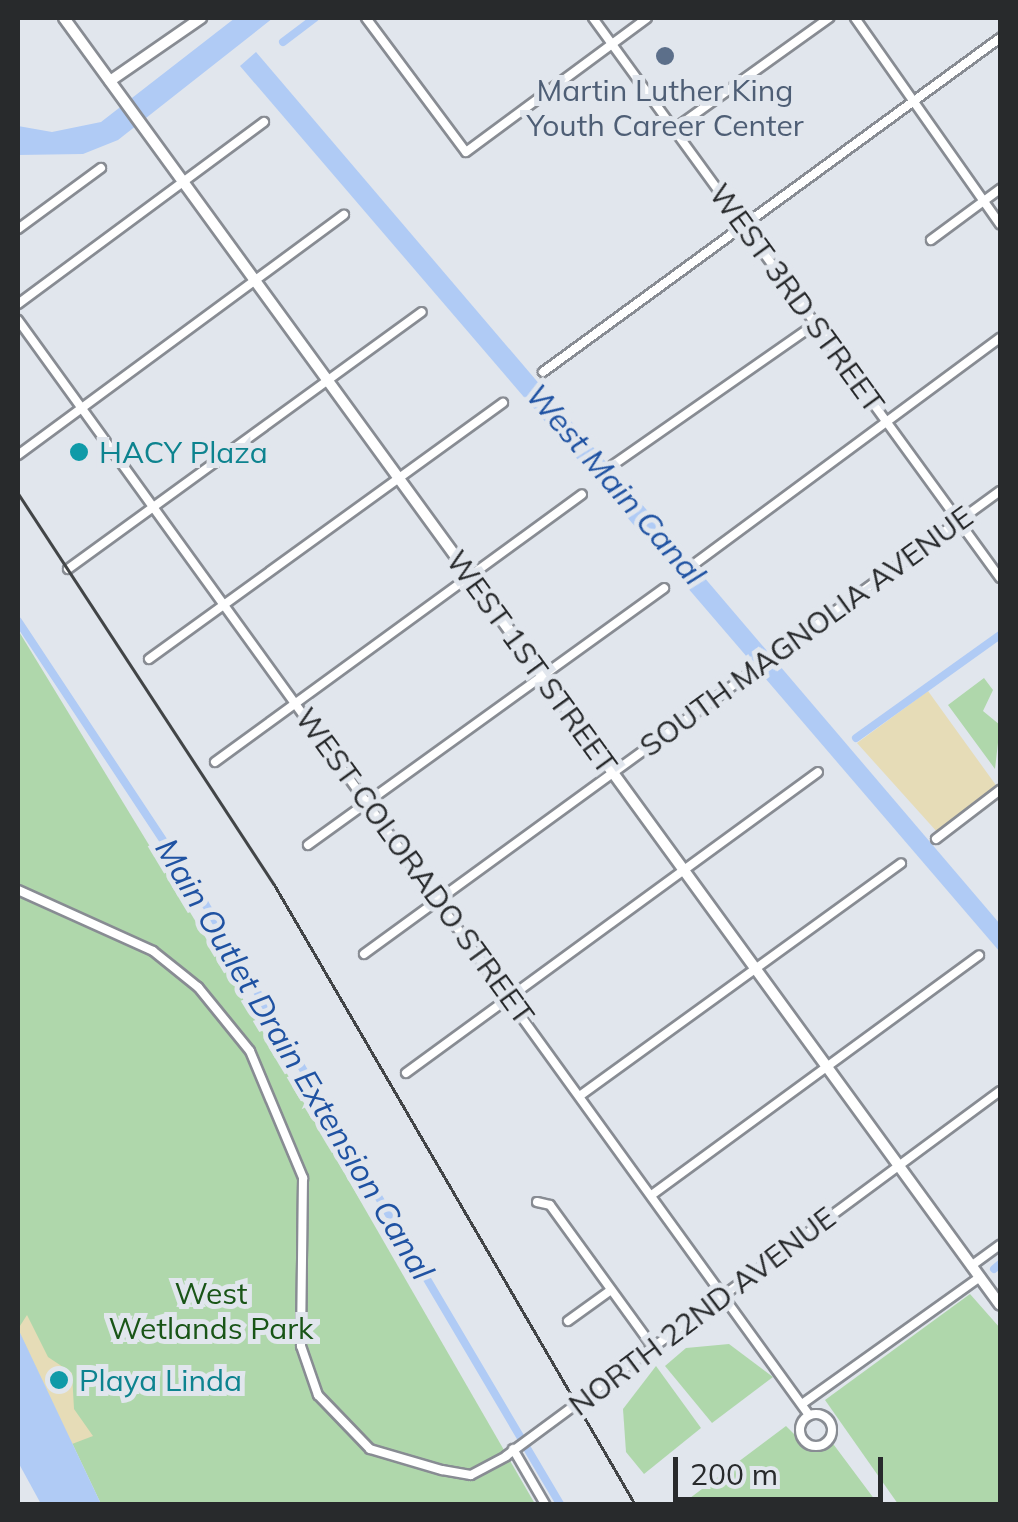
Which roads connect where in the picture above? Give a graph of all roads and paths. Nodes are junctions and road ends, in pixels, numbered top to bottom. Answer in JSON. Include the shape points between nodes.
{"nodes":[{"id":1,"x":64,"y":18,"type":"edge"},
{"id":2,"x":201,"y":18,"type":"edge"},
{"id":3,"x":366,"y":18,"type":"edge"},
{"id":4,"x":592,"y":18,"type":"edge"},
{"id":5,"x":647,"y":18,"type":"edge"},
{"id":6,"x":828,"y":18,"type":"edge"},
{"id":7,"x":855,"y":18,"type":"edge"},
{"id":8,"x":1000,"y":38,"type":"edge"},
{"id":9,"x":614,"y":46,"type":"junction"},
{"id":10,"x":110,"y":81,"type":"junction"},
{"id":11,"x":914,"y":101,"type":"junction"},
{"id":12,"x":264,"y":122,"type":"dead end"},
{"id":13,"x":674,"y":130,"type":"junction"},
{"id":14,"x":100,"y":168,"type":"dead end"},
{"id":15,"x":184,"y":183,"type":"junction"},
{"id":16,"x":1000,"y":189,"type":"edge"},
{"id":17,"x":984,"y":202,"type":"junction"},
{"id":18,"x":344,"y":215,"type":"dead end"},
{"id":19,"x":1000,"y":224,"type":"edge"},
{"id":20,"x":744,"y":225,"type":"junction"},
{"id":21,"x":18,"y":230,"type":"edge"},
{"id":22,"x":931,"y":240,"type":"dead end"},
{"id":23,"x":255,"y":280,"type":"junction"},
{"id":24,"x":18,"y":304,"type":"edge"},
{"id":25,"x":422,"y":312,"type":"dead end"},
{"id":26,"x":18,"y":320,"type":"edge"},
{"id":27,"x":815,"y":324,"type":"junction"},
{"id":28,"x":1000,"y":338,"type":"edge"},
{"id":29,"x":543,"y":372,"type":"dead end"},
{"id":30,"x":327,"y":379,"type":"junction"},
{"id":31,"x":503,"y":403,"type":"dead end"},
{"id":32,"x":81,"y":407,"type":"junction"},
{"id":33,"x":887,"y":422,"type":"junction"},
{"id":34,"x":18,"y":454,"type":"edge"},
{"id":35,"x":613,"y":465,"type":"dead end"},
{"id":36,"x":399,"y":478,"type":"junction"},
{"id":37,"x":1000,"y":491,"type":"edge"},
{"id":38,"x":582,"y":494,"type":"dead end"},
{"id":39,"x":153,"y":507,"type":"junction"},
{"id":40,"x":959,"y":520,"type":"junction"},
{"id":41,"x":697,"y":562,"type":"dead end"},
{"id":42,"x":997,"y":565,"type":"edge"},
{"id":43,"x":68,"y":569,"type":"dead end"},
{"id":44,"x":470,"y":577,"type":"junction"},
{"id":45,"x":1000,"y":578,"type":"edge"},
{"id":46,"x":664,"y":588,"type":"dead end"},
{"id":47,"x":224,"y":604,"type":"junction"},
{"id":48,"x":149,"y":660,"type":"dead end"},
{"id":49,"x":541,"y":674,"type":"junction"},
{"id":50,"x":296,"y":702,"type":"junction"},
{"id":51,"x":215,"y":762,"type":"dead end"},
{"id":52,"x":612,"y":772,"type":"junction"},
{"id":53,"x":818,"y":772,"type":"dead end"},
{"id":54,"x":1000,"y":790,"type":"edge"},
{"id":55,"x":368,"y":801,"type":"junction"},
{"id":56,"x":936,"y":839,"type":"dead end"},
{"id":57,"x":308,"y":845,"type":"dead end"},
{"id":58,"x":901,"y":863,"type":"dead end"},
{"id":59,"x":684,"y":871,"type":"junction"},
{"id":60,"x":18,"y":890,"type":"edge"},
{"id":61,"x":439,"y":899,"type":"junction"},
{"id":62,"x":364,"y":954,"type":"dead end"},
{"id":63,"x":979,"y":956,"type":"dead end"},
{"id":64,"x":756,"y":970,"type":"junction"},
{"id":65,"x":510,"y":996,"type":"junction"},
{"id":66,"x":827,"y":1067,"type":"junction"},
{"id":67,"x":406,"y":1073,"type":"dead end"},
{"id":68,"x":1000,"y":1091,"type":"edge"},
{"id":69,"x":581,"y":1094,"type":"junction"},
{"id":70,"x":899,"y":1166,"type":"junction"},
{"id":71,"x":653,"y":1194,"type":"junction"},
{"id":72,"x":537,"y":1202,"type":"dead end"},
{"id":73,"x":1000,"y":1245,"type":"edge"},
{"id":74,"x":971,"y":1266,"type":"junction"},
{"id":75,"x":980,"y":1278,"type":"junction"},
{"id":76,"x":611,"y":1290,"type":"junction"},
{"id":77,"x":724,"y":1292,"type":"junction"},
{"id":78,"x":1000,"y":1305,"type":"edge"},
{"id":79,"x":568,"y":1321,"type":"dead end"},
{"id":80,"x":652,"y":1346,"type":"junction"},
{"id":81,"x":812,"y":1396,"type":"junction"},
{"id":82,"x":802,"y":1404,"type":"junction"},
{"id":83,"x":809,"y":1415,"type":"junction"},
{"id":84,"x":826,"y":1418,"type":"junction"},
{"id":85,"x":514,"y":1449,"type":"junction"},
{"id":86,"x":545,"y":1504,"type":"edge"}],
"edges":[{"from":1,"to":10,"type":"main road","name":"WEST 1ST STREET"},
{"from":2,"to":10,"type":"main road"},
{"from":3,"to":9,"type":"street","via":[[466,152]]},
{"from":4,"to":9,"type":"street","name":"WEST 3RD STREET"},
{"from":5,"to":9,"type":"street"},
{"from":6,"to":13,"type":"street"},
{"from":7,"to":11,"type":"street"},
{"from":8,"to":11,"type":"street"},
{"from":9,"to":13,"type":"street","name":"WEST 3RD STREET"},
{"from":10,"to":15,"type":"main road","name":"WEST 1ST STREET"},
{"from":11,"to":17,"type":"street"},
{"from":11,"to":20,"type":"street"},
{"from":12,"to":15,"type":"street"},
{"from":13,"to":20,"type":"street","name":"WEST 3RD STREET"},
{"from":14,"to":21,"type":"street"},
{"from":15,"to":23,"type":"main road","name":"WEST 1ST STREET"},
{"from":15,"to":24,"type":"street"},
{"from":16,"to":17,"type":"street"},
{"from":17,"to":19,"type":"street"},
{"from":17,"to":22,"type":"street"},
{"from":18,"to":23,"type":"street"},
{"from":20,"to":27,"type":"street","name":"WEST 3RD STREET"},
{"from":20,"to":29,"type":"street"},
{"from":23,"to":30,"type":"main road","name":"WEST 1ST STREET"},
{"from":23,"to":32,"type":"street"},
{"from":25,"to":30,"type":"street"},
{"from":26,"to":32,"type":"street","name":"WEST COLORADO STREET"},
{"from":27,"to":33,"type":"street","name":"WEST 3RD STREET"},
{"from":27,"to":35,"type":"street"},
{"from":28,"to":33,"type":"street"},
{"from":30,"to":36,"type":"main road","name":"WEST 1ST STREET"},
{"from":30,"to":39,"type":"street"},
{"from":31,"to":36,"type":"street"},
{"from":32,"to":34,"type":"street"},
{"from":32,"to":39,"type":"street","name":"WEST COLORADO STREET"},
{"from":33,"to":40,"type":"street","name":"WEST 3RD STREET"},
{"from":33,"to":41,"type":"street"},
{"from":36,"to":44,"type":"main road","name":"WEST 1ST STREET"},
{"from":36,"to":47,"type":"street"},
{"from":37,"to":40,"type":"street","name":"SOUTH MAGNOLIA AVENUE"},
{"from":38,"to":44,"type":"street"},
{"from":39,"to":43,"type":"street"},
{"from":39,"to":47,"type":"street","name":"WEST COLORADO STREET"},
{"from":40,"to":42,"type":"street","name":"WEST 3RD STREET"},
{"from":40,"to":52,"type":"street","name":"SOUTH MAGNOLIA AVENUE"},
{"from":42,"to":45,"type":"street","name":"WEST 3RD STREET"},
{"from":44,"to":49,"type":"main road","name":"WEST 1ST STREET"},
{"from":44,"to":50,"type":"street"},
{"from":46,"to":49,"type":"street"},
{"from":47,"to":48,"type":"street"},
{"from":47,"to":50,"type":"street","name":"WEST COLORADO STREET"},
{"from":49,"to":52,"type":"main road","name":"WEST 1ST STREET"},
{"from":49,"to":55,"type":"street"},
{"from":50,"to":51,"type":"street"},
{"from":50,"to":55,"type":"street","name":"WEST COLORADO STREET"},
{"from":52,"to":59,"type":"main road","name":"WEST 1ST STREET"},
{"from":52,"to":61,"type":"street","name":"SOUTH MAGNOLIA AVENUE"},
{"from":53,"to":59,"type":"street"},
{"from":54,"to":56,"type":"street"},
{"from":55,"to":57,"type":"street"},
{"from":55,"to":61,"type":"street","name":"WEST COLORADO STREET"},
{"from":58,"to":64,"type":"street"},
{"from":59,"to":64,"type":"main road","name":"WEST 1ST STREET"},
{"from":59,"to":65,"type":"street"},
{"from":60,"to":85,"type":"street","name":"NORTH 22ND AVENUE","via":[[153,951],[250,1051],[302,1178],[301,1346],[340,1426],[370,1449],[471,1474]]},
{"from":61,"to":62,"type":"street","name":"SOUTH MAGNOLIA AVENUE"},
{"from":61,"to":65,"type":"street","name":"WEST COLORADO STREET"},
{"from":63,"to":66,"type":"street"},
{"from":64,"to":66,"type":"main road","name":"WEST 1ST STREET"},
{"from":64,"to":69,"type":"street"},
{"from":65,"to":67,"type":"street"},
{"from":65,"to":69,"type":"street","name":"WEST COLORADO STREET"},
{"from":66,"to":70,"type":"main road","name":"WEST 1ST STREET"},
{"from":66,"to":71,"type":"street"},
{"from":68,"to":70,"type":"street","name":"NORTH 22ND AVENUE"},
{"from":69,"to":71,"type":"street","name":"WEST COLORADO STREET"},
{"from":70,"to":74,"type":"main road","name":"WEST 1ST STREET"},
{"from":70,"to":77,"type":"street","name":"NORTH 22ND AVENUE"},
{"from":71,"to":77,"type":"street","name":"WEST COLORADO STREET"},
{"from":72,"to":76,"type":"street","via":[[550,1205]]},
{"from":73,"to":74,"type":"street"},
{"from":74,"to":75,"type":"main road","name":"WEST 1ST STREET"},
{"from":75,"to":78,"type":"main road","name":"WEST 1ST STREET"},
{"from":75,"to":81,"type":"street"},
{"from":76,"to":79,"type":"street"},
{"from":76,"to":80,"type":"street"},
{"from":77,"to":80,"type":"street","name":"NORTH 22ND AVENUE"},
{"from":77,"to":82,"type":"street","name":"WEST COLORADO STREET"},
{"from":80,"to":85,"type":"street","name":"NORTH 22ND AVENUE"},
{"from":81,"to":82,"type":"street"},
{"from":81,"to":84,"type":"street"},
{"from":82,"to":83,"type":"street","name":"WEST COLORADO STREET"},
{"from":83,"to":84,"type":"street"},
{"from":83,"to":84,"type":"street","via":[[800,1431],[814,1445],[830,1435]]},
{"from":85,"to":86,"type":"street"}]}
